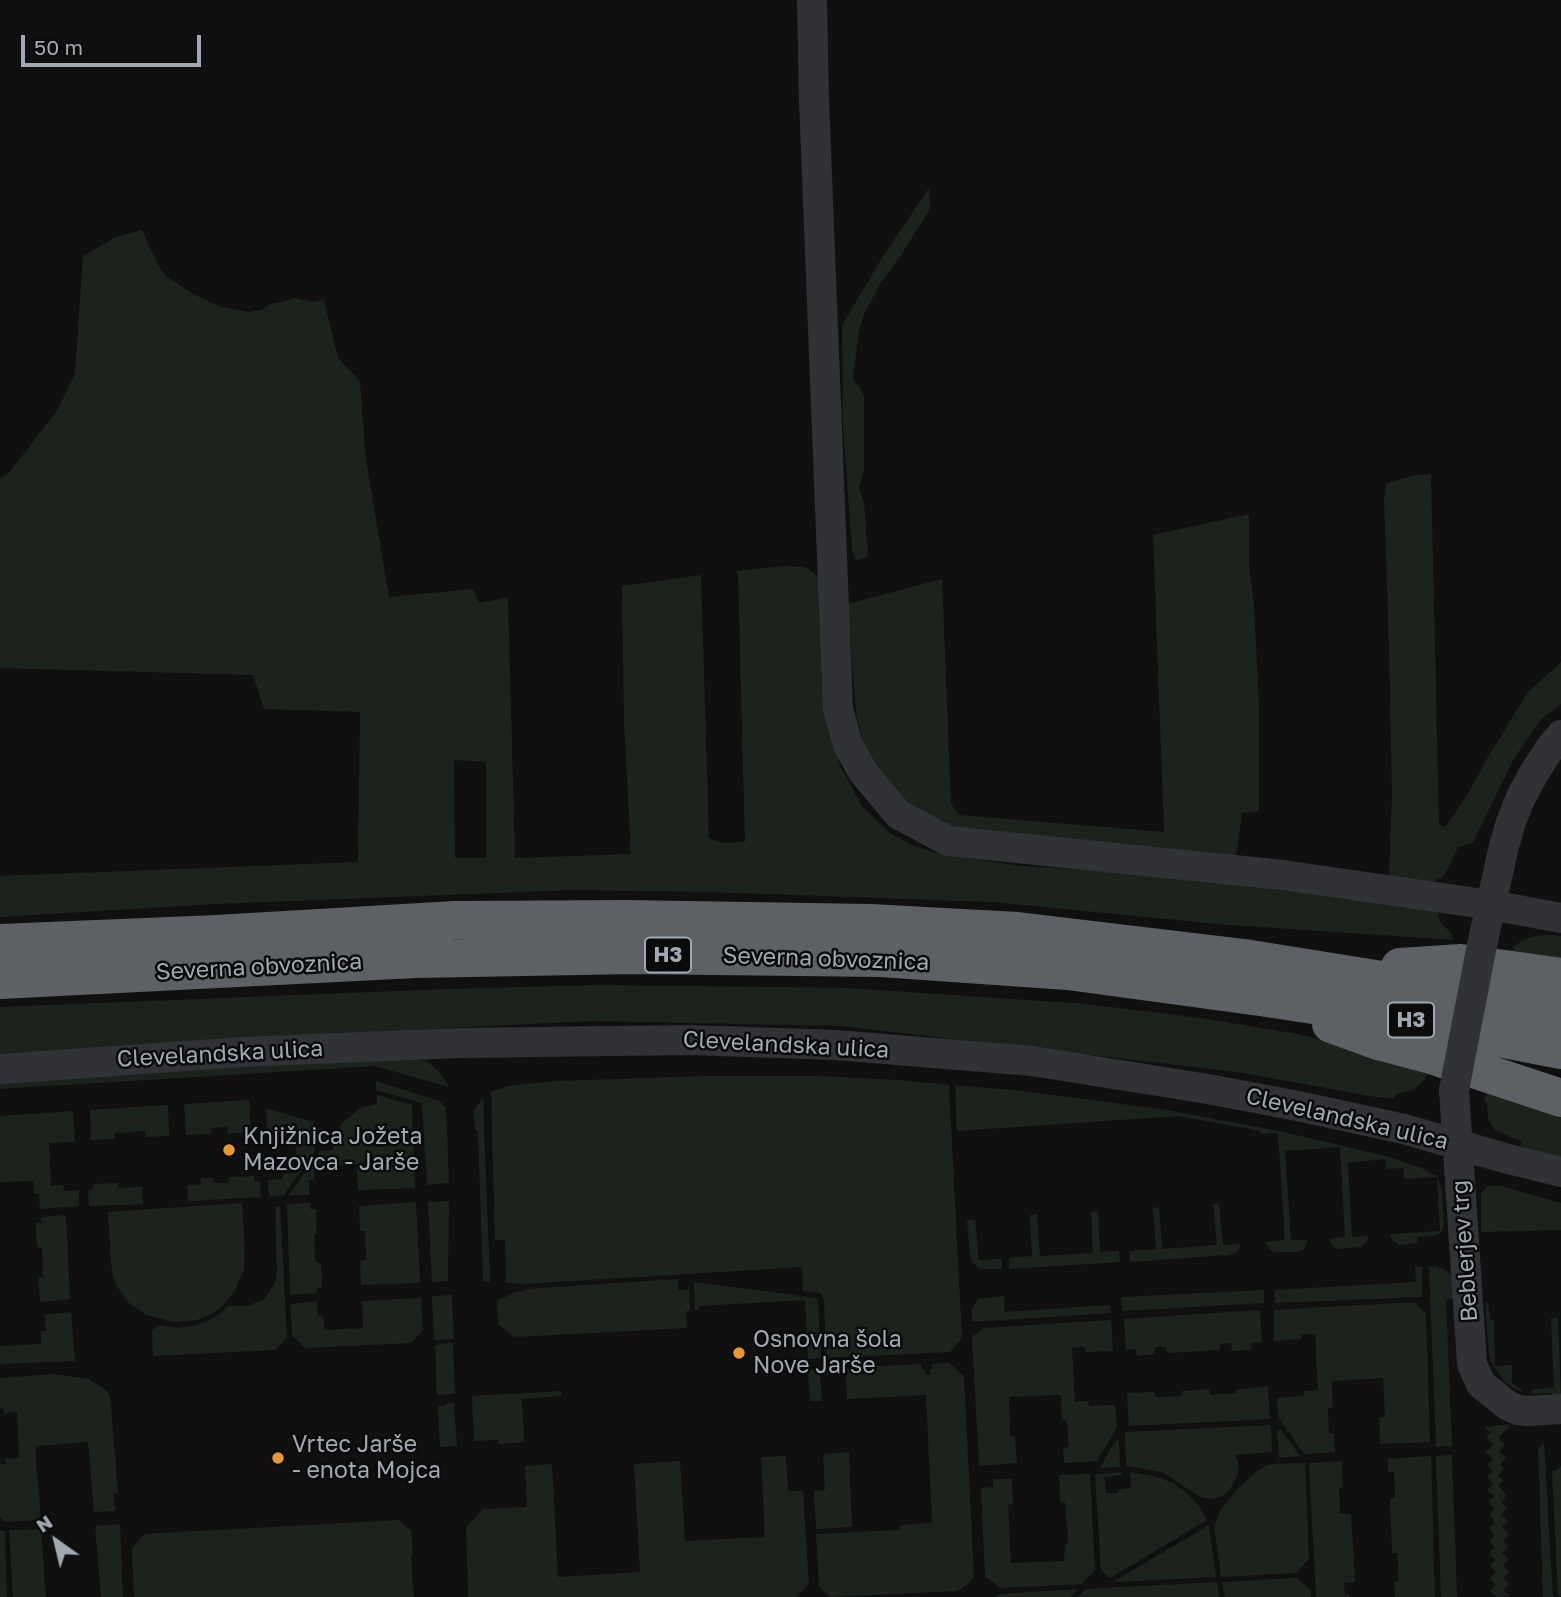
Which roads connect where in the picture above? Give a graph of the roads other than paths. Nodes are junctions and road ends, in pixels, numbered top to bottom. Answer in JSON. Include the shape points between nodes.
{"nodes":[{"id":1,"x":812,"y":0,"type":"edge"},
{"id":2,"x":1561,"y":735,"type":"edge"},
{"id":3,"x":1491,"y":905,"type":"junction"},
{"id":4,"x":1561,"y":918,"type":"edge"},
{"id":5,"x":0,"y":943,"type":"edge"},
{"id":6,"x":1332,"y":972,"type":"junction"},
{"id":7,"x":1561,"y":977,"type":"edge"},
{"id":8,"x":0,"y":980,"type":"edge"},
{"id":9,"x":1260,"y":997,"type":"junction"},
{"id":10,"x":1561,"y":1014,"type":"edge"},
{"id":11,"x":1561,"y":1051,"type":"edge"},
{"id":12,"x":0,"y":1069,"type":"edge"},
{"id":13,"x":1561,"y":1098,"type":"edge"},
{"id":14,"x":1458,"y":1144,"type":"junction"},
{"id":15,"x":1561,"y":1172,"type":"edge"},
{"id":16,"x":1561,"y":1409,"type":"edge"}],
"edges":[{"from":1,"to":3,"type":"street","via":[[838,709],[848,745],[863,772],[898,814],[948,841],[1283,875]]},
{"from":2,"to":3,"type":"street","name":"Beblerjev trg","via":[[1521,797]]},
{"from":3,"to":4,"type":"street"},
{"from":3,"to":14,"type":"street","name":"Beblerjev trg","bridge":true,"via":[[1454,1090]]},
{"from":5,"to":6,"type":"highway","name":"Severna obvoznica","number":"H3","via":[[455,920],[870,923],[1018,931]]},
{"from":6,"to":7,"type":"highway","via":[[1461,963]]},
{"from":6,"to":10,"type":"highway","name":"Severna obvoznica","number":"H3"},
{"from":8,"to":9,"type":"highway","name":"Severna obvoznica","number":"H3","via":[[428,958],[881,958],[1068,971]]},
{"from":9,"to":11,"type":"highway","name":"Severna obvoznica","number":"H3","via":[[1392,1017]]},
{"from":9,"to":13,"type":"highway","via":[[1378,1041]]},
{"from":12,"to":14,"type":"street","name":"Clevelandska ulica","via":[[459,1043],[689,1040],[836,1045],[1032,1061],[1298,1106]]},
{"from":14,"to":15,"type":"street","name":"Clevelandska ulica"},
{"from":14,"to":16,"type":"street","name":"Beblerjev trg","via":[[1472,1364],[1481,1384],[1507,1405],[1528,1411]]}]}
